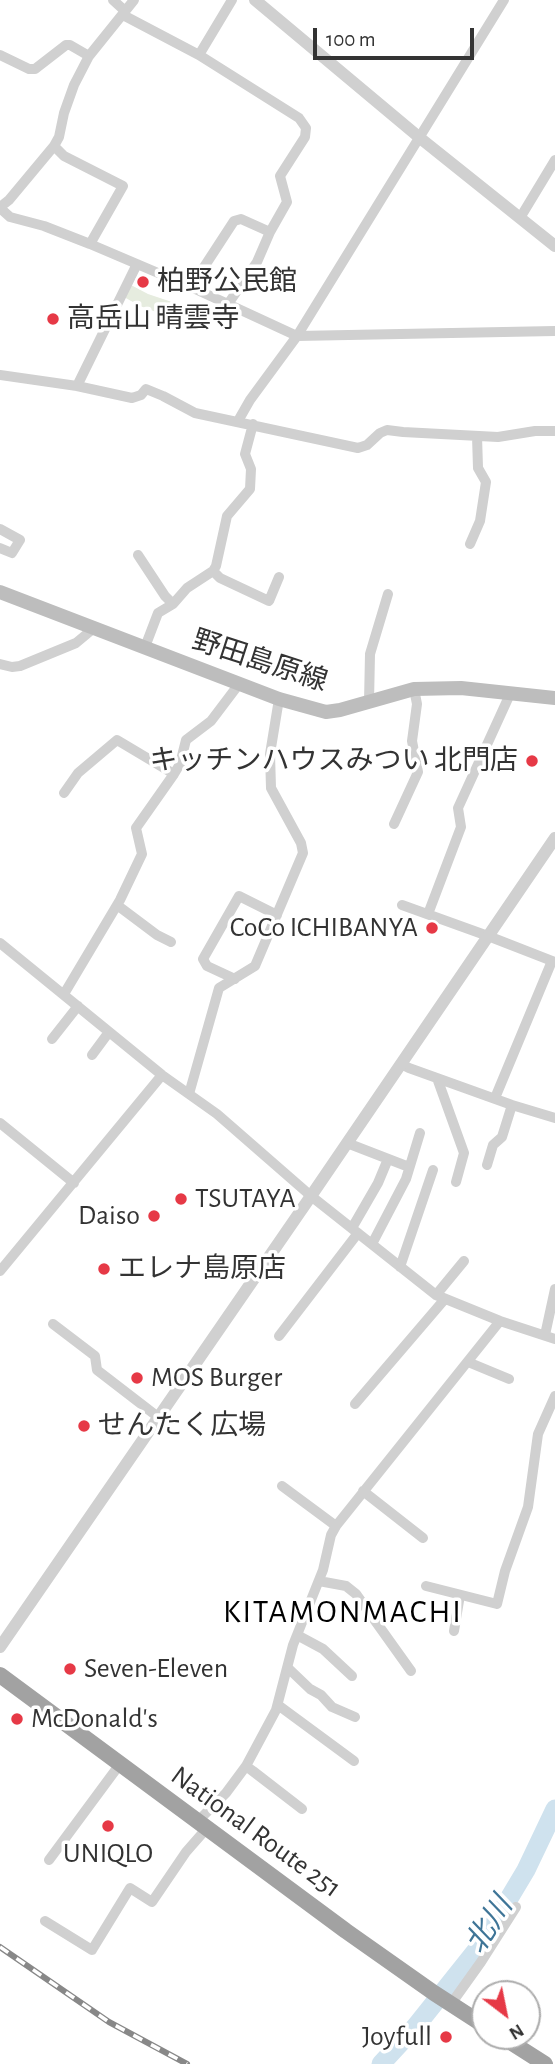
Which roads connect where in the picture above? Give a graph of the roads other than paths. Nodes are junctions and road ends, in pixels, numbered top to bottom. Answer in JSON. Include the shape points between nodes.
{"nodes":[{"id":1,"x":113,"y":0,"type":"edge"},
{"id":2,"x":134,"y":0,"type":"edge"},
{"id":3,"x":232,"y":0,"type":"edge"},
{"id":4,"x":255,"y":0,"type":"edge"},
{"id":5,"x":504,"y":0,"type":"edge"},
{"id":6,"x":124,"y":8,"type":"edge"},
{"id":7,"x":0,"y":55,"type":"edge"},
{"id":8,"x":199,"y":55,"type":"junction"},
{"id":9,"x":89,"y":56,"type":"junction"},
{"id":10,"x":420,"y":138,"type":"junction"},
{"id":11,"x":54,"y":146,"type":"junction"},
{"id":12,"x":555,"y":160,"type":"edge"},
{"id":13,"x":0,"y":208,"type":"edge"},
{"id":14,"x":520,"y":218,"type":"junction"},
{"id":15,"x":270,"y":232,"type":"junction"},
{"id":16,"x":90,"y":244,"type":"junction"},
{"id":17,"x":555,"y":246,"type":"edge"},
{"id":18,"x":137,"y":264,"type":"junction"},
{"id":19,"x":191,"y":287,"type":"junction"},
{"id":20,"x":228,"y":304,"type":"junction"},
{"id":21,"x":555,"y":331,"type":"edge"},
{"id":22,"x":297,"y":336,"type":"junction"},
{"id":23,"x":0,"y":375,"type":"edge"},
{"id":24,"x":77,"y":386,"type":"junction"},
{"id":25,"x":238,"y":421,"type":"junction"},
{"id":26,"x":253,"y":424,"type":"junction"},
{"id":27,"x":555,"y":431,"type":"edge"},
{"id":28,"x":478,"y":436,"type":"junction"},
{"id":29,"x":0,"y":529,"type":"edge"},
{"id":30,"x":470,"y":544,"type":"dead end"},
{"id":31,"x":0,"y":548,"type":"edge"},
{"id":32,"x":138,"y":555,"type":"dead end"},
{"id":33,"x":213,"y":571,"type":"junction"},
{"id":34,"x":279,"y":577,"type":"dead end"},
{"id":35,"x":0,"y":592,"type":"edge"},
{"id":36,"x":388,"y":594,"type":"dead end"},
{"id":37,"x":173,"y":604,"type":"junction"},
{"id":38,"x":94,"y":628,"type":"junction"},
{"id":39,"x":145,"y":647,"type":"junction"},
{"id":40,"x":0,"y":664,"type":"edge"},
{"id":41,"x":239,"y":684,"type":"junction"},
{"id":42,"x":414,"y":689,"type":"junction"},
{"id":43,"x":511,"y":692,"type":"junction"},
{"id":44,"x":555,"y":698,"type":"edge"},
{"id":45,"x":279,"y":699,"type":"junction"},
{"id":46,"x":369,"y":702,"type":"junction"},
{"id":47,"x":174,"y":774,"type":"junction"},
{"id":48,"x":65,"y":793,"type":"dead end"},
{"id":49,"x":394,"y":824,"type":"dead end"},
{"id":50,"x":555,"y":838,"type":"edge"},
{"id":51,"x":117,"y":905,"type":"junction"},
{"id":52,"x":402,"y":905,"type":"dead end"},
{"id":53,"x":277,"y":915,"type":"junction"},
{"id":54,"x":428,"y":915,"type":"junction"},
{"id":55,"x":488,"y":936,"type":"junction"},
{"id":56,"x":171,"y":942,"type":"dead end"},
{"id":57,"x":0,"y":943,"type":"edge"},
{"id":58,"x":554,"y":962,"type":"edge"},
{"id":59,"x":235,"y":979,"type":"junction"},
{"id":60,"x":64,"y":994,"type":"junction"},
{"id":61,"x":78,"y":1006,"type":"junction"},
{"id":62,"x":109,"y":1032,"type":"junction"},
{"id":63,"x":52,"y":1040,"type":"dead end"},
{"id":64,"x":92,"y":1055,"type":"dead end"},
{"id":65,"x":401,"y":1064,"type":"junction"},
{"id":66,"x":162,"y":1075,"type":"junction"},
{"id":67,"x":437,"y":1078,"type":"junction"},
{"id":68,"x":189,"y":1094,"type":"junction"},
{"id":69,"x":495,"y":1098,"type":"junction"},
{"id":70,"x":512,"y":1105,"type":"junction"},
{"id":71,"x":555,"y":1118,"type":"edge"},
{"id":72,"x":0,"y":1123,"type":"edge"},
{"id":73,"x":421,"y":1133,"type":"dead end"},
{"id":74,"x":348,"y":1143,"type":"junction"},
{"id":75,"x":388,"y":1159,"type":"junction"},
{"id":76,"x":488,"y":1165,"type":"dead end"},
{"id":77,"x":410,"y":1167,"type":"junction"},
{"id":78,"x":433,"y":1170,"type":"dead end"},
{"id":79,"x":456,"y":1182,"type":"dead end"},
{"id":80,"x":74,"y":1183,"type":"junction"},
{"id":81,"x":311,"y":1196,"type":"junction"},
{"id":82,"x":355,"y":1231,"type":"junction"},
{"id":83,"x":372,"y":1244,"type":"junction"},
{"id":84,"x":464,"y":1261,"type":"dead end"},
{"id":85,"x":401,"y":1267,"type":"junction"},
{"id":86,"x":0,"y":1271,"type":"edge"},
{"id":87,"x":555,"y":1289,"type":"edge"},
{"id":88,"x":440,"y":1297,"type":"junction"},
{"id":89,"x":500,"y":1321,"type":"junction"},
{"id":90,"x":53,"y":1324,"type":"dead end"},
{"id":91,"x":279,"y":1336,"type":"dead end"},
{"id":92,"x":550,"y":1337,"type":"edge"},
{"id":93,"x":468,"y":1362,"type":"junction"},
{"id":94,"x":509,"y":1379,"type":"dead end"},
{"id":95,"x":555,"y":1396,"type":"edge"},
{"id":96,"x":355,"y":1404,"type":"dead end"},
{"id":97,"x":158,"y":1418,"type":"junction"},
{"id":98,"x":282,"y":1486,"type":"dead end"},
{"id":99,"x":363,"y":1491,"type":"junction"},
{"id":100,"x":336,"y":1527,"type":"junction"},
{"id":101,"x":423,"y":1538,"type":"dead end"},
{"id":102,"x":319,"y":1581,"type":"junction"},
{"id":103,"x":426,"y":1586,"type":"dead end"},
{"id":104,"x":460,"y":1595,"type":"junction"},
{"id":105,"x":454,"y":1631,"type":"dead end"},
{"id":106,"x":298,"y":1635,"type":"junction"},
{"id":107,"x":0,"y":1647,"type":"edge"},
{"id":108,"x":288,"y":1668,"type":"junction"},
{"id":109,"x":411,"y":1671,"type":"dead end"},
{"id":110,"x":0,"y":1675,"type":"edge"},
{"id":111,"x":352,"y":1676,"type":"dead end"},
{"id":112,"x":278,"y":1705,"type":"junction"},
{"id":113,"x":355,"y":1717,"type":"dead end"},
{"id":114,"x":354,"y":1761,"type":"dead end"},
{"id":115,"x":120,"y":1764,"type":"junction"},
{"id":116,"x":246,"y":1766,"type":"junction"},
{"id":117,"x":203,"y":1825,"type":"junction"},
{"id":118,"x":49,"y":1860,"type":"dead end"},
{"id":119,"x":516,"y":1907,"type":"dead end"},
{"id":120,"x":45,"y":1921,"type":"dead end"},
{"id":121,"x":444,"y":1999,"type":"junction"},
{"id":122,"x":471,"y":2017,"type":"edge"},
{"id":123,"x":523,"y":2050,"type":"edge"},
{"id":124,"x":545,"y":2064,"type":"edge"}],
"edges":[{"from":1,"to":6,"type":"street"},
{"from":2,"to":6,"type":"street"},
{"from":3,"to":8,"type":"street"},
{"from":4,"to":10,"type":"street"},
{"from":5,"to":10,"type":"street"},
{"from":6,"to":8,"type":"street"},
{"from":6,"to":9,"type":"street"},
{"from":7,"to":9,"type":"street","via":[[29,69],[66,45]]},
{"from":8,"to":15,"type":"street","via":[[299,118],[306,128],[280,176],[287,202]]},
{"from":9,"to":11,"type":"street"},
{"from":10,"to":14,"type":"street"},
{"from":10,"to":22,"type":"street"},
{"from":11,"to":13,"type":"street"},
{"from":11,"to":16,"type":"street","via":[[64,156],[123,186]]},
{"from":12,"to":14,"type":"street"},
{"from":13,"to":16,"type":"street","via":[[10,217]]},
{"from":14,"to":17,"type":"street"},
{"from":15,"to":19,"type":"street","via":[[241,219],[234,221]]},
{"from":15,"to":20,"type":"street","via":[[257,262]]},
{"from":16,"to":18,"type":"street"},
{"from":18,"to":19,"type":"street"},
{"from":18,"to":24,"type":"street"},
{"from":19,"to":20,"type":"street"},
{"from":20,"to":22,"type":"street"},
{"from":21,"to":22,"type":"street"},
{"from":22,"to":25,"type":"street"},
{"from":23,"to":24,"type":"street"},
{"from":24,"to":25,"type":"street","via":[[132,398],[146,389],[195,413]]},
{"from":25,"to":26,"type":"street"},
{"from":26,"to":28,"type":"street","via":[[358,448],[387,430]]},
{"from":26,"to":33,"type":"street","via":[[245,454],[251,469],[250,489],[227,516]]},
{"from":27,"to":28,"type":"street"},
{"from":28,"to":30,"type":"street","via":[[478,468],[486,482],[480,521]]},
{"from":29,"to":31,"type":"street","via":[[20,540],[12,553]]},
{"from":32,"to":37,"type":"street"},
{"from":33,"to":34,"type":"street","via":[[270,601]]},
{"from":33,"to":37,"type":"street"},
{"from":35,"to":38,"type":"main road","name":"野田島原線"},
{"from":36,"to":46,"type":"street","via":[[370,654]]},
{"from":37,"to":39,"type":"street","via":[[158,613]]},
{"from":38,"to":39,"type":"main road","name":"野田島原線"},
{"from":38,"to":40,"type":"street","via":[[76,643],[20,666]]},
{"from":39,"to":41,"type":"main road","name":"野田島原線"},
{"from":41,"to":45,"type":"main road","name":"野田島原線"},
{"from":41,"to":47,"type":"street","via":[[211,721],[187,740]]},
{"from":42,"to":43,"type":"main road","name":"野田島原線"},
{"from":42,"to":46,"type":"main road","name":"野田島原線"},
{"from":42,"to":49,"type":"street","via":[[417,704],[412,741],[418,772]]},
{"from":43,"to":44,"type":"main road","name":"野田島原線"},
{"from":43,"to":54,"type":"street","via":[[458,808],[461,827]]},
{"from":45,"to":46,"type":"main road","name":"野田島原線","via":[[326,712]]},
{"from":45,"to":53,"type":"street","via":[[270,754],[271,788],[303,853]]},
{"from":47,"to":48,"type":"street","via":[[117,740],[78,773]]},
{"from":47,"to":51,"type":"street","via":[[136,828],[142,854]]},
{"from":50,"to":55,"type":"street"},
{"from":51,"to":56,"type":"street"},
{"from":51,"to":60,"type":"street"},
{"from":52,"to":54,"type":"street"},
{"from":53,"to":59,"type":"street","via":[[255,966]]},
{"from":53,"to":59,"type":"street","via":[[239,895],[203,959],[207,966]]},
{"from":54,"to":55,"type":"street"},
{"from":55,"to":58,"type":"street"},
{"from":55,"to":65,"type":"street"},
{"from":57,"to":60,"type":"street"},
{"from":58,"to":69,"type":"street"},
{"from":59,"to":68,"type":"street","via":[[219,988]]},
{"from":60,"to":61,"type":"street"},
{"from":61,"to":62,"type":"street"},
{"from":61,"to":63,"type":"street"},
{"from":62,"to":64,"type":"street"},
{"from":62,"to":66,"type":"street"},
{"from":65,"to":67,"type":"street"},
{"from":65,"to":74,"type":"street"},
{"from":66,"to":68,"type":"street"},
{"from":66,"to":80,"type":"street"},
{"from":67,"to":69,"type":"street"},
{"from":67,"to":79,"type":"street","via":[[464,1153]]},
{"from":68,"to":81,"type":"street"},
{"from":69,"to":70,"type":"street"},
{"from":70,"to":71,"type":"street"},
{"from":70,"to":76,"type":"street"},
{"from":72,"to":80,"type":"street"},
{"from":73,"to":77,"type":"street"},
{"from":74,"to":75,"type":"street"},
{"from":74,"to":81,"type":"street"},
{"from":75,"to":77,"type":"street"},
{"from":75,"to":82,"type":"street"},
{"from":77,"to":83,"type":"street"},
{"from":78,"to":85,"type":"street"},
{"from":80,"to":86,"type":"street"},
{"from":81,"to":82,"type":"street"},
{"from":81,"to":97,"type":"street"},
{"from":82,"to":83,"type":"street"},
{"from":82,"to":91,"type":"street"},
{"from":83,"to":85,"type":"street"},
{"from":84,"to":88,"type":"street"},
{"from":85,"to":88,"type":"street"},
{"from":87,"to":92,"type":"street"},
{"from":88,"to":89,"type":"street"},
{"from":88,"to":96,"type":"street"},
{"from":89,"to":92,"type":"street"},
{"from":89,"to":93,"type":"street"},
{"from":90,"to":97,"type":"street","via":[[95,1356],[97,1370]]},
{"from":93,"to":94,"type":"street"},
{"from":93,"to":99,"type":"street"},
{"from":95,"to":104,"type":"street","via":[[538,1434],[527,1507],[497,1604]]},
{"from":97,"to":107,"type":"street"},
{"from":98,"to":100,"type":"street"},
{"from":99,"to":100,"type":"street"},
{"from":99,"to":101,"type":"street"},
{"from":100,"to":102,"type":"street"},
{"from":102,"to":106,"type":"street"},
{"from":102,"to":109,"type":"street","via":[[346,1586],[355,1594]]},
{"from":103,"to":104,"type":"street"},
{"from":104,"to":105,"type":"street"},
{"from":106,"to":108,"type":"street"},
{"from":106,"to":111,"type":"street","via":[[323,1648]]},
{"from":108,"to":112,"type":"street"},
{"from":108,"to":113,"type":"street","via":[[332,1707]]},
{"from":110,"to":115,"type":"highway","name":"National Route 251"},
{"from":112,"to":114,"type":"street"},
{"from":112,"to":116,"type":"street"},
{"from":115,"to":117,"type":"highway","name":"National Route 251"},
{"from":115,"to":118,"type":"street"},
{"from":116,"to":116,"type":"street","via":[[257,1775],[302,1809],[253,1771]]},
{"from":116,"to":117,"type":"street"},
{"from":117,"to":120,"type":"street","via":[[152,1902],[130,1888],[92,1950]]},
{"from":117,"to":121,"type":"highway","name":"National Route 251"},
{"from":119,"to":121,"type":"street","via":[[481,1962]]},
{"from":121,"to":122,"type":"highway","name":"National Route 251"},
{"from":123,"to":124,"type":"highway"}]}
